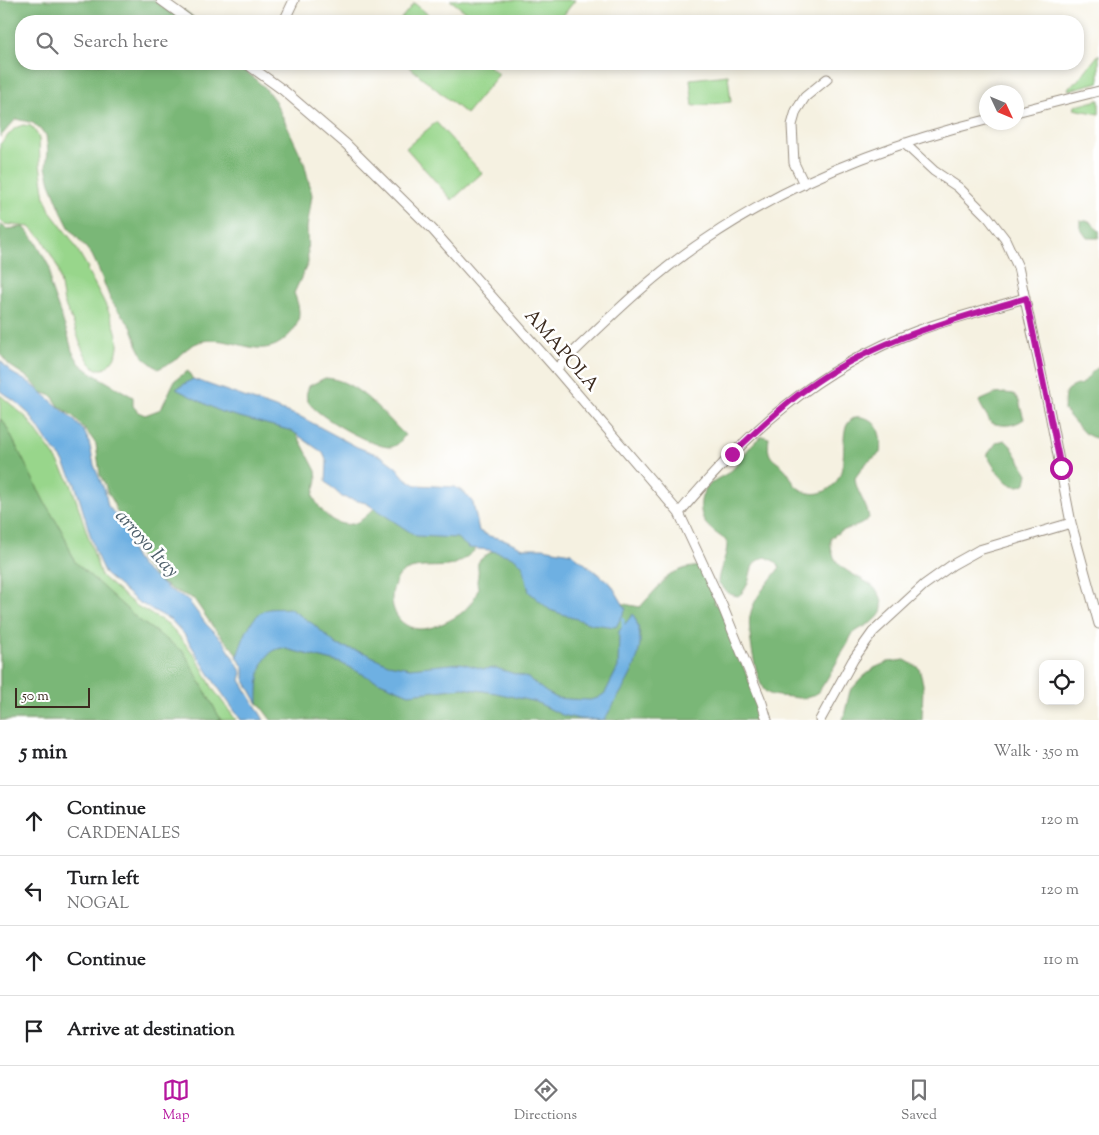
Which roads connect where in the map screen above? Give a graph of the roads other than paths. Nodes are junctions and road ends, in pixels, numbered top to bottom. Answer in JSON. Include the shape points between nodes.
{"nodes":[{"id":1,"x":161,"y":0,"type":"edge"},
{"id":2,"x":294,"y":0,"type":"edge"},
{"id":3,"x":182,"y":15,"type":"edge"},
{"id":4,"x":287,"y":15,"type":"edge"},
{"id":5,"x":255,"y":70,"type":"edge"},
{"id":6,"x":260,"y":70,"type":"edge"},
{"id":7,"x":259,"y":73,"type":"junction"},
{"id":8,"x":827,"y":79,"type":"dead end"},
{"id":9,"x":1099,"y":91,"type":"edge"},
{"id":10,"x":1024,"y":110,"type":"edge"},
{"id":11,"x":979,"y":122,"type":"edge"},
{"id":12,"x":904,"y":143,"type":"junction"},
{"id":13,"x":804,"y":184,"type":"junction"},
{"id":14,"x":1026,"y":298,"type":"junction"},
{"id":15,"x":556,"y":369,"type":"junction"},
{"id":16,"x":679,"y":513,"type":"junction"},
{"id":17,"x":1071,"y":523,"type":"junction"},
{"id":18,"x":1099,"y":624,"type":"edge"},
{"id":19,"x":767,"y":720,"type":"edge"},
{"id":20,"x":820,"y":720,"type":"edge"}],
"edges":[{"from":1,"to":3,"type":"street"},
{"from":2,"to":4,"type":"street"},
{"from":5,"to":7,"type":"street","name":"AMAPOLA"},
{"from":6,"to":7,"type":"street"},
{"from":7,"to":15,"type":"street","name":"AMAPOLA","via":[[346,144],[433,230]]},
{"from":8,"to":13,"type":"street","via":[[805,97],[792,125],[794,163]]},
{"from":9,"to":10,"type":"street"},
{"from":11,"to":12,"type":"street"},
{"from":12,"to":13,"type":"street","via":[[865,156]]},
{"from":12,"to":14,"type":"street","via":[[934,171],[958,187],[988,217],[1015,260]]},
{"from":13,"to":15,"type":"street","via":[[748,212],[704,240],[617,310]]},
{"from":14,"to":16,"type":"street","via":[[917,331],[860,356],[806,388],[732,454]]},
{"from":14,"to":17,"type":"street"},
{"from":15,"to":16,"type":"street","name":"AMAPOLA"},
{"from":16,"to":19,"type":"street","name":"AMAPOLA","via":[[722,605]]},
{"from":17,"to":18,"type":"street"},
{"from":17,"to":20,"type":"street","via":[[979,550],[924,585],[873,632],[852,660]]}]}
